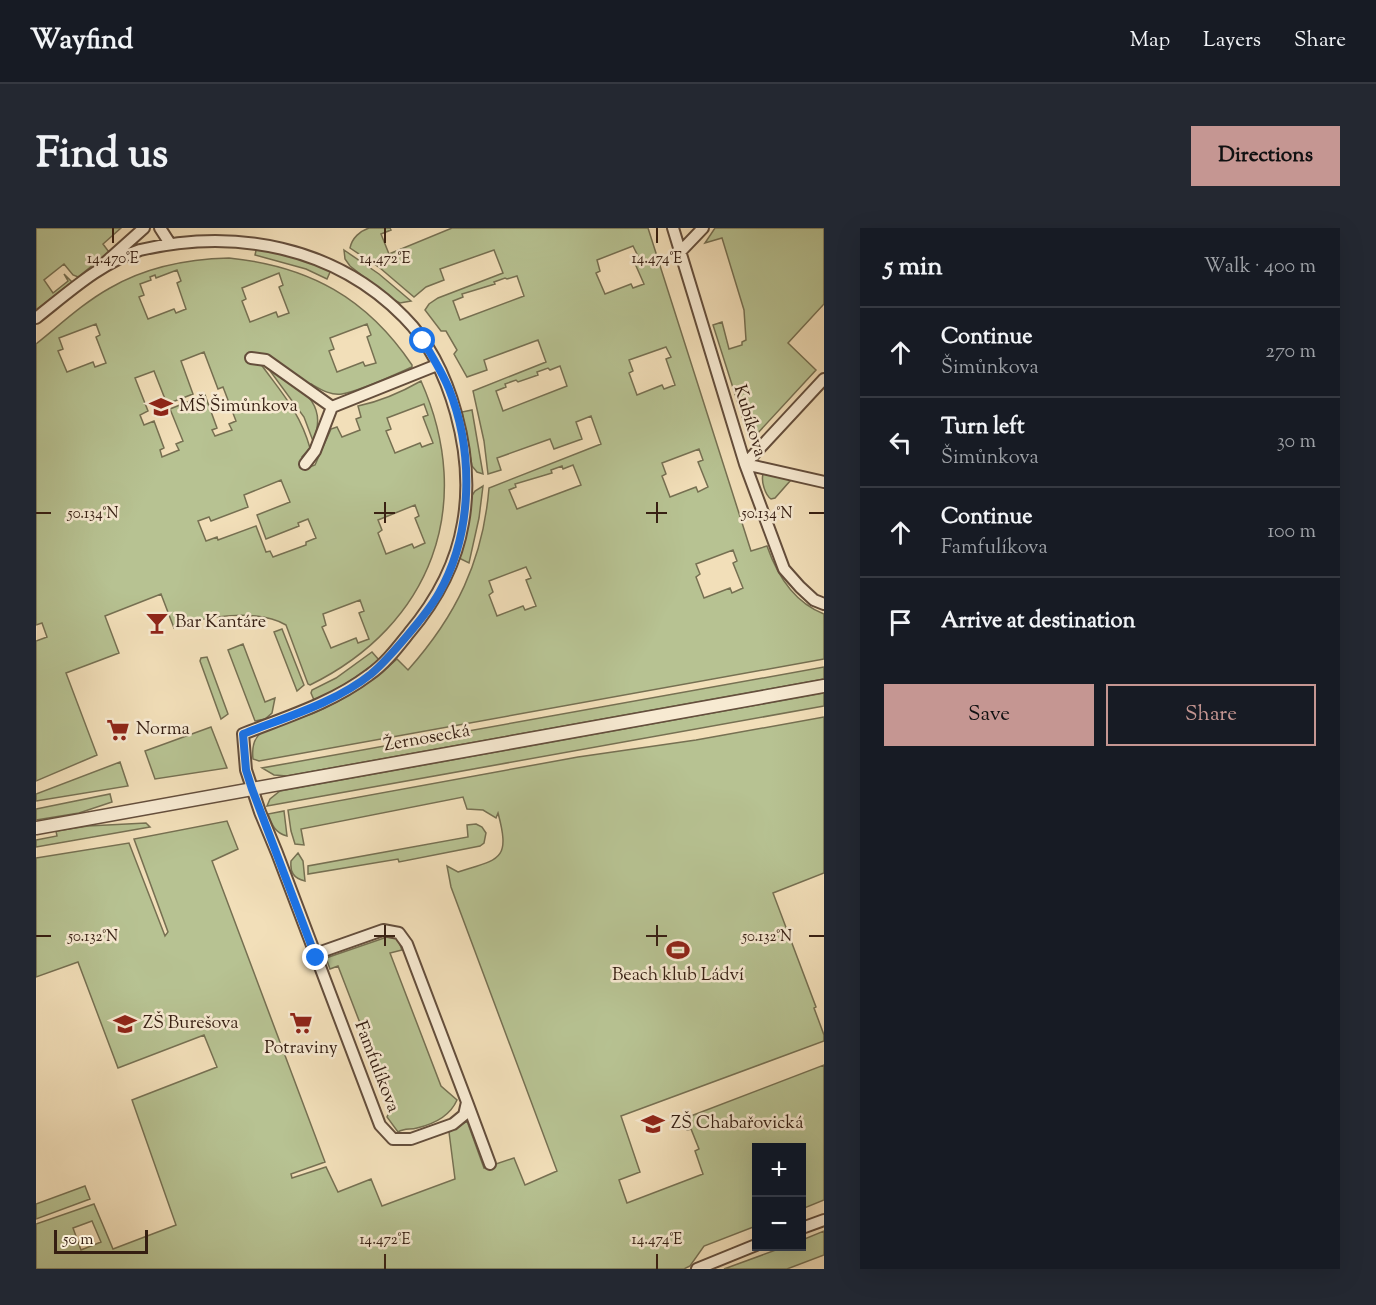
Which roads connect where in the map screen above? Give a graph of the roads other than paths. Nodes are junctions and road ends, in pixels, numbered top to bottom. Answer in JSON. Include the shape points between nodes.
{"nodes":[{"id":1,"x":144,"y":228,"type":"edge"},
{"id":2,"x":159,"y":228,"type":"edge"},
{"id":3,"x":673,"y":228,"type":"edge"},
{"id":4,"x":703,"y":228,"type":"edge"},
{"id":5,"x":169,"y":242,"type":"junction"},
{"id":6,"x":681,"y":251,"type":"junction"},
{"id":7,"x":98,"y":269,"type":"junction"},
{"id":8,"x":36,"y":318,"type":"edge"},
{"id":9,"x":250,"y":358,"type":"dead end"},
{"id":10,"x":437,"y":364,"type":"junction"},
{"id":11,"x":824,"y":379,"type":"edge"},
{"id":12,"x":332,"y":407,"type":"junction"},
{"id":13,"x":305,"y":464,"type":"dead end"},
{"id":14,"x":745,"y":464,"type":"junction"},
{"id":15,"x":824,"y":482,"type":"edge"},
{"id":16,"x":824,"y":604,"type":"edge"},
{"id":17,"x":824,"y":686,"type":"edge"},
{"id":18,"x":252,"y":789,"type":"junction"},
{"id":19,"x":36,"y":828,"type":"edge"},
{"id":20,"x":315,"y":954,"type":"junction"},
{"id":21,"x":467,"y":1102,"type":"junction"},
{"id":22,"x":490,"y":1164,"type":"dead end"},
{"id":23,"x":824,"y":1220,"type":"edge"},
{"id":24,"x":806,"y":1226,"type":"edge"},
{"id":25,"x":752,"y":1247,"type":"edge"},
{"id":26,"x":697,"y":1269,"type":"edge"}],
"edges":[{"from":1,"to":7,"type":"street"},
{"from":2,"to":5,"type":"street"},
{"from":3,"to":6,"type":"street","name":"Kubíkova"},
{"from":4,"to":6,"type":"street"},
{"from":5,"to":7,"type":"street","via":[[138,250]]},
{"from":5,"to":10,"type":"street","via":[[236,237],[293,247],[333,263],[404,317]]},
{"from":6,"to":14,"type":"street","name":"Kubíkova"},
{"from":7,"to":8,"type":"street"},
{"from":9,"to":12,"type":"street","via":[[266,360]]},
{"from":10,"to":12,"type":"street"},
{"from":10,"to":18,"type":"street","name":"Famfulíkova","via":[[449,389],[464,444],[464,522],[448,573],[423,616],[370,675],[314,706],[243,734]]},
{"from":11,"to":14,"type":"street"},
{"from":12,"to":13,"type":"street","via":[[315,451]]},
{"from":14,"to":15,"type":"street"},
{"from":14,"to":16,"type":"street","name":"Kubíkova","via":[[784,569],[814,600]]},
{"from":17,"to":18,"type":"street","name":"Žernosecká"},
{"from":18,"to":19,"type":"street","name":"Žernosecká"},
{"from":18,"to":20,"type":"street","name":"Famfulíkova"},
{"from":20,"to":21,"type":"street","via":[[383,930],[399,933]]},
{"from":20,"to":21,"type":"street","name":"Famfulíkova","via":[[380,1125],[393,1139],[411,1139],[453,1124],[464,1115]]},
{"from":21,"to":22,"type":"street"},
{"from":23,"to":24,"type":"street"},
{"from":25,"to":26,"type":"street"}]}
